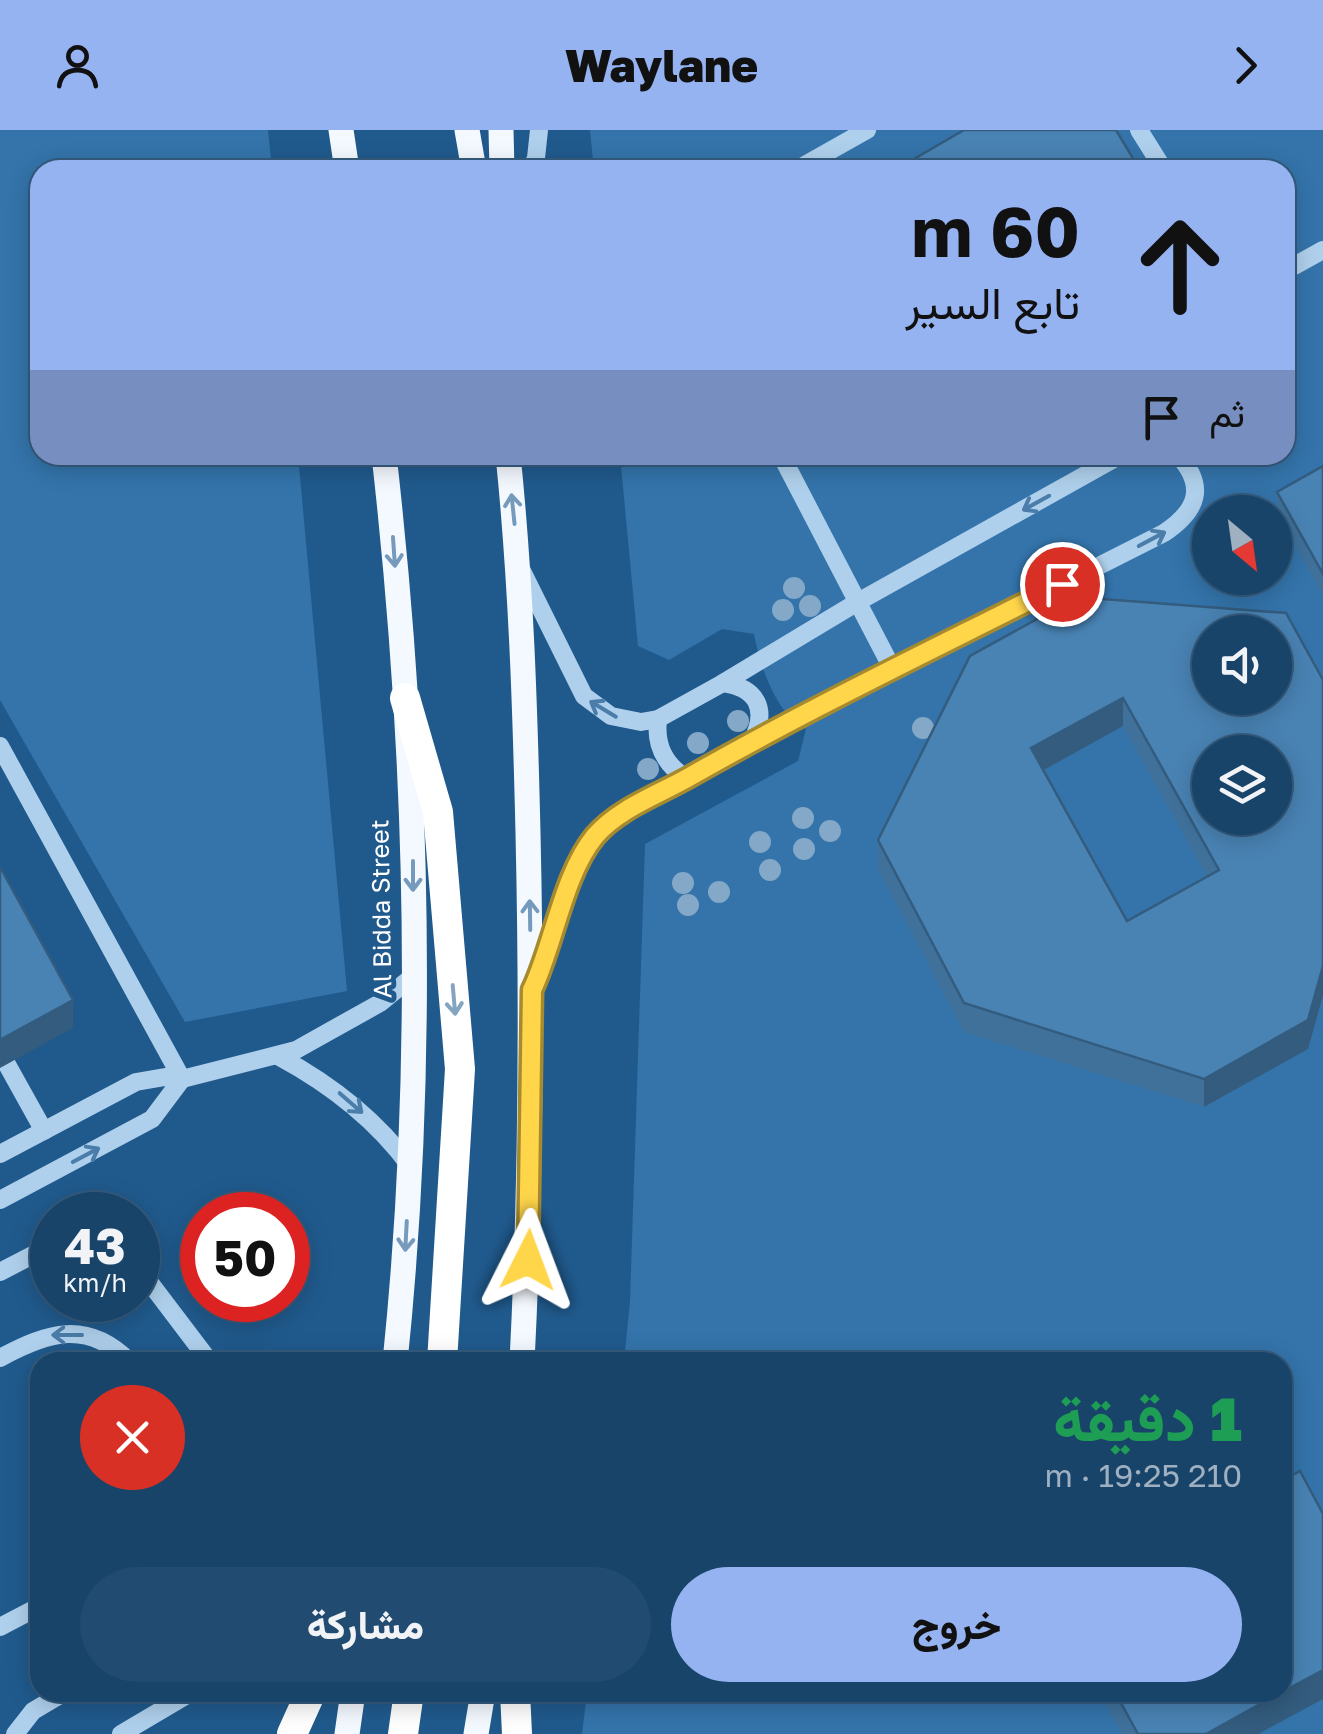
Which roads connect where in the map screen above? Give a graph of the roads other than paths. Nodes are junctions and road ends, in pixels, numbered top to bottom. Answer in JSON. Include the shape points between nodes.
{"nodes":[{"id":1,"x":341,"y":130,"type":"edge"},
{"id":2,"x":467,"y":130,"type":"edge"},
{"id":3,"x":501,"y":130,"type":"edge"},
{"id":4,"x":538,"y":130,"type":"edge"},
{"id":5,"x":867,"y":130,"type":"edge"},
{"id":6,"x":1139,"y":130,"type":"edge"},
{"id":7,"x":346,"y":160,"type":"edge"},
{"id":8,"x":472,"y":160,"type":"edge"},
{"id":9,"x":502,"y":160,"type":"edge"},
{"id":10,"x":535,"y":160,"type":"edge"},
{"id":11,"x":814,"y":160,"type":"edge"},
{"id":12,"x":1158,"y":160,"type":"edge"},
{"id":13,"x":1323,"y":250,"type":"edge"},
{"id":14,"x":1295,"y":265,"type":"edge"},
{"id":15,"x":385,"y":465,"type":"edge"},
{"id":16,"x":509,"y":465,"type":"edge"},
{"id":17,"x":786,"y":465,"type":"edge"},
{"id":18,"x":1103,"y":465,"type":"edge"},
{"id":19,"x":1187,"y":465,"type":"edge"},
{"id":20,"x":519,"y":564,"type":"junction"},
{"id":21,"x":856,"y":604,"type":"junction"},
{"id":22,"x":893,"y":670,"type":"junction"},
{"id":23,"x":723,"y":683,"type":"junction"},
{"id":24,"x":405,"y":698,"type":"junction"},
{"id":25,"x":658,"y":718,"type":"junction"},
{"id":26,"x":752,"y":741,"type":"junction"},
{"id":27,"x":0,"y":746,"type":"edge"},
{"id":28,"x":687,"y":778,"type":"junction"},
{"id":29,"x":412,"y":977,"type":"junction"},
{"id":30,"x":532,"y":990,"type":"junction"},
{"id":31,"x":0,"y":1052,"type":"edge"},
{"id":32,"x":278,"y":1056,"type":"junction"},
{"id":33,"x":182,"y":1079,"type":"junction"},
{"id":34,"x":44,"y":1131,"type":"junction"},
{"id":35,"x":0,"y":1154,"type":"edge"},
{"id":36,"x":410,"y":1166,"type":"junction"},
{"id":37,"x":0,"y":1200,"type":"edge"},
{"id":38,"x":30,"y":1256,"type":"edge"},
{"id":39,"x":0,"y":1272,"type":"edge"},
{"id":40,"x":160,"y":1296,"type":"edge"},
{"id":41,"x":117,"y":1352,"type":"edge"},
{"id":42,"x":202,"y":1352,"type":"edge"},
{"id":43,"x":396,"y":1352,"type":"edge"},
{"id":44,"x":443,"y":1352,"type":"edge"},
{"id":45,"x":523,"y":1352,"type":"edge"},
{"id":46,"x":0,"y":1358,"type":"edge"},
{"id":47,"x":30,"y":1611,"type":"edge"},
{"id":48,"x":0,"y":1627,"type":"edge"},
{"id":49,"x":48,"y":1702,"type":"edge"},
{"id":50,"x":175,"y":1702,"type":"edge"},
{"id":51,"x":306,"y":1702,"type":"edge"},
{"id":52,"x":352,"y":1702,"type":"edge"},
{"id":53,"x":408,"y":1702,"type":"edge"},
{"id":54,"x":481,"y":1702,"type":"edge"},
{"id":55,"x":515,"y":1702,"type":"edge"},
{"id":56,"x":15,"y":1734,"type":"edge"},
{"id":57,"x":121,"y":1734,"type":"edge"},
{"id":58,"x":292,"y":1734,"type":"edge"},
{"id":59,"x":347,"y":1734,"type":"edge"},
{"id":60,"x":403,"y":1734,"type":"edge"},
{"id":61,"x":476,"y":1734,"type":"edge"},
{"id":62,"x":517,"y":1734,"type":"edge"}],
"edges":[{"from":1,"to":7,"type":"main road"},
{"from":2,"to":8,"type":"main road"},
{"from":3,"to":9,"type":"main road"},
{"from":4,"to":10,"type":"street"},
{"from":5,"to":11,"type":"street"},
{"from":6,"to":12,"type":"street"},
{"from":13,"to":14,"type":"street"},
{"from":15,"to":24,"type":"main road","name":"Al Bidda Street","one_way":true},
{"from":20,"to":16,"type":"main road","one_way":true},
{"from":17,"to":21,"type":"street"},
{"from":18,"to":21,"type":"street","one_way":true},
{"from":22,"to":19,"type":"street","one_way":true,"via":[[1185,519],[1196,496]]},
{"from":25,"to":20,"type":"street","one_way":true,"via":[[611,716],[584,696]]},
{"from":30,"to":20,"type":"main road","one_way":true},
{"from":21,"to":22,"type":"street"},
{"from":21,"to":23,"type":"street"},
{"from":22,"to":26,"type":"street"},
{"from":23,"to":25,"type":"street"},
{"from":23,"to":26,"type":"street","via":[[740,686],[760,710]]},
{"from":24,"to":29,"type":"main road","name":"Al Bidda Street","one_way":true},
{"from":24,"to":44,"type":"highway","one_way":true,"via":[[438,812],[460,1069]]},
{"from":25,"to":28,"type":"street","via":[[662,754]]},
{"from":26,"to":28,"type":"street"},
{"from":27,"to":33,"type":"street"},
{"from":28,"to":30,"type":"street","via":[[593,838]]},
{"from":29,"to":32,"type":"street","via":[[346,1024]]},
{"from":29,"to":36,"type":"main road","name":"Al Bidda Street"},
{"from":30,"to":45,"type":"main road"},
{"from":31,"to":34,"type":"street"},
{"from":32,"to":33,"type":"street"},
{"from":32,"to":36,"type":"street","one_way":true,"via":[[376,1124]]},
{"from":33,"to":34,"type":"street","via":[[136,1082]]},
{"from":37,"to":33,"type":"street","one_way":true,"via":[[152,1119]]},
{"from":34,"to":35,"type":"street"},
{"from":36,"to":43,"type":"main road","name":"Al Bidda Street","one_way":true},
{"from":38,"to":39,"type":"street"},
{"from":40,"to":42,"type":"street"},
{"from":41,"to":46,"type":"street","one_way":true,"via":[[75,1333],[40,1337]]},
{"from":47,"to":48,"type":"street"},
{"from":49,"to":56,"type":"street"},
{"from":50,"to":57,"type":"street"},
{"from":51,"to":58,"type":"highway"},
{"from":52,"to":59,"type":"main road"},
{"from":53,"to":60,"type":"highway"},
{"from":54,"to":61,"type":"main road"},
{"from":55,"to":62,"type":"highway"}]}
